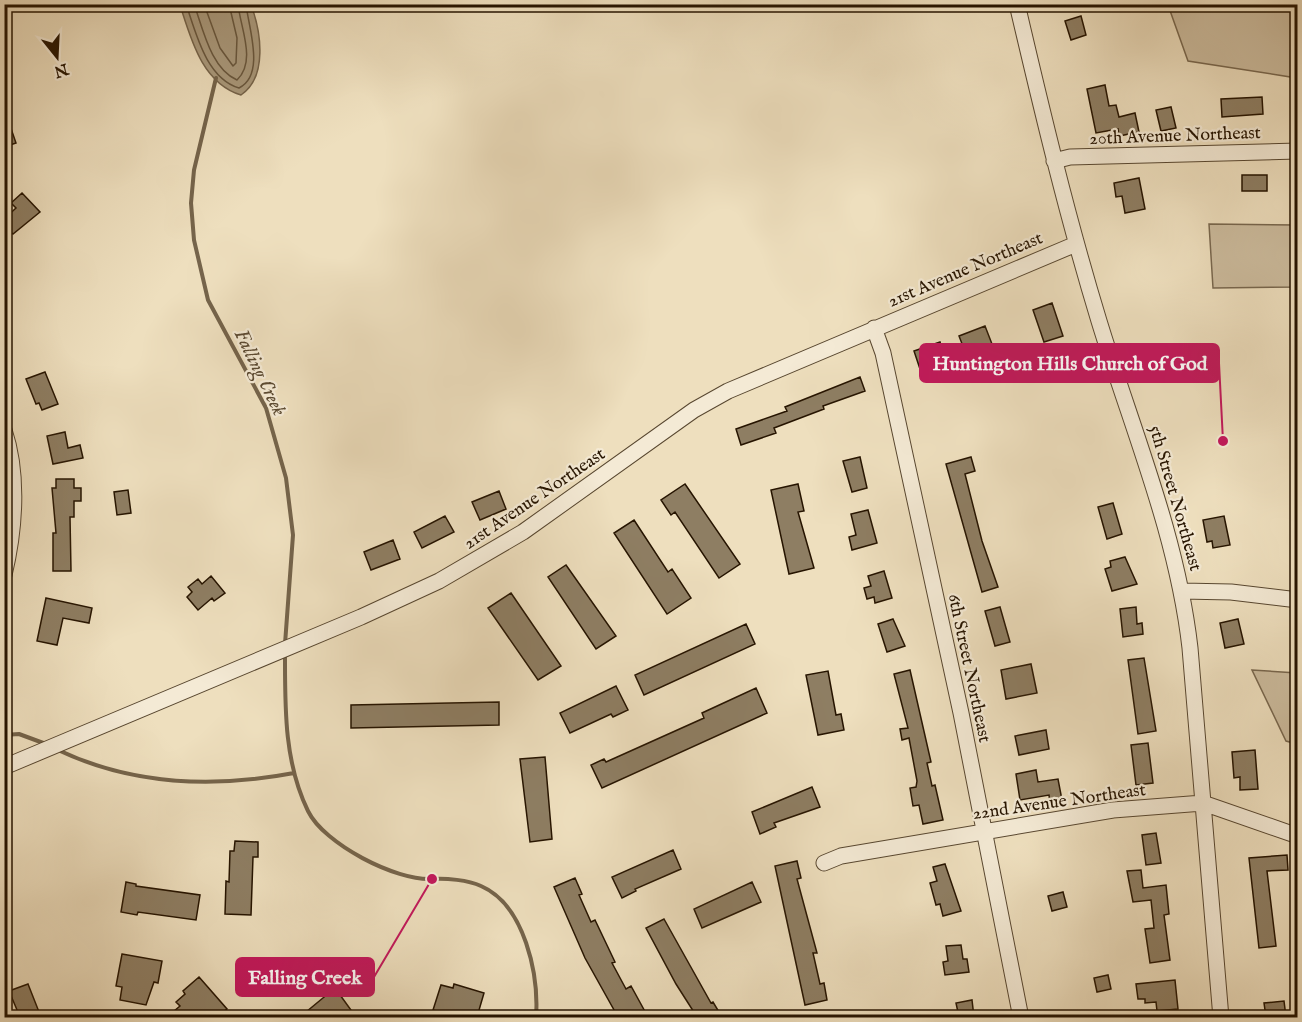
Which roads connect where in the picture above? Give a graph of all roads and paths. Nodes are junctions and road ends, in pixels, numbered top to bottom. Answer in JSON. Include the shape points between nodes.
{"nodes":[{"id":1,"x":1017,"y":4,"type":"edge"},
{"id":2,"x":1298,"y":151,"type":"edge"},
{"id":3,"x":1054,"y":161,"type":"junction"},
{"id":4,"x":1076,"y":244,"type":"junction"},
{"id":5,"x":874,"y":328,"type":"junction"},
{"id":6,"x":4,"y":430,"type":"edge"},
{"id":7,"x":4,"y":575,"type":"edge"},
{"id":8,"x":1182,"y":591,"type":"junction"},
{"id":9,"x":1298,"y":600,"type":"edge"},
{"id":10,"x":4,"y":767,"type":"edge"},
{"id":11,"x":1203,"y":803,"type":"junction"},
{"id":12,"x":984,"y":832,"type":"junction"},
{"id":13,"x":1298,"y":836,"type":"edge"},
{"id":14,"x":824,"y":863,"type":"dead end"},
{"id":15,"x":1021,"y":1017,"type":"edge"},
{"id":16,"x":1221,"y":1017,"type":"edge"}],
"edges":[{"from":1,"to":3,"type":"street","name":"5th Street Northeast"},
{"from":2,"to":3,"type":"street","name":"20th Avenue Northeast"},
{"from":3,"to":4,"type":"street","name":"5th Street Northeast"},
{"from":4,"to":5,"type":"street","name":"21st Avenue Northeast"},
{"from":4,"to":8,"type":"street","name":"5th Street Northeast","via":[[1157,496]]},
{"from":5,"to":10,"type":"street","name":"21st Avenue Northeast","via":[[728,391],[694,410],[523,532],[439,581]]},
{"from":5,"to":12,"type":"street","name":"6th Street Northeast","via":[[884,352]]},
{"from":6,"to":7,"type":"street","via":[[13,496]]},
{"from":8,"to":9,"type":"street"},
{"from":8,"to":11,"type":"street","name":"5th Street Northeast"},
{"from":11,"to":12,"type":"street","name":"22nd Avenue Northeast","via":[[1113,810]]},
{"from":11,"to":13,"type":"street","name":"22nd Avenue Northeast"},
{"from":11,"to":16,"type":"street","name":"5th Street Northeast"},
{"from":12,"to":14,"type":"street","name":"22nd Avenue Northeast","via":[[841,856]]},
{"from":12,"to":15,"type":"street","name":"6th Street Northeast"}]}
